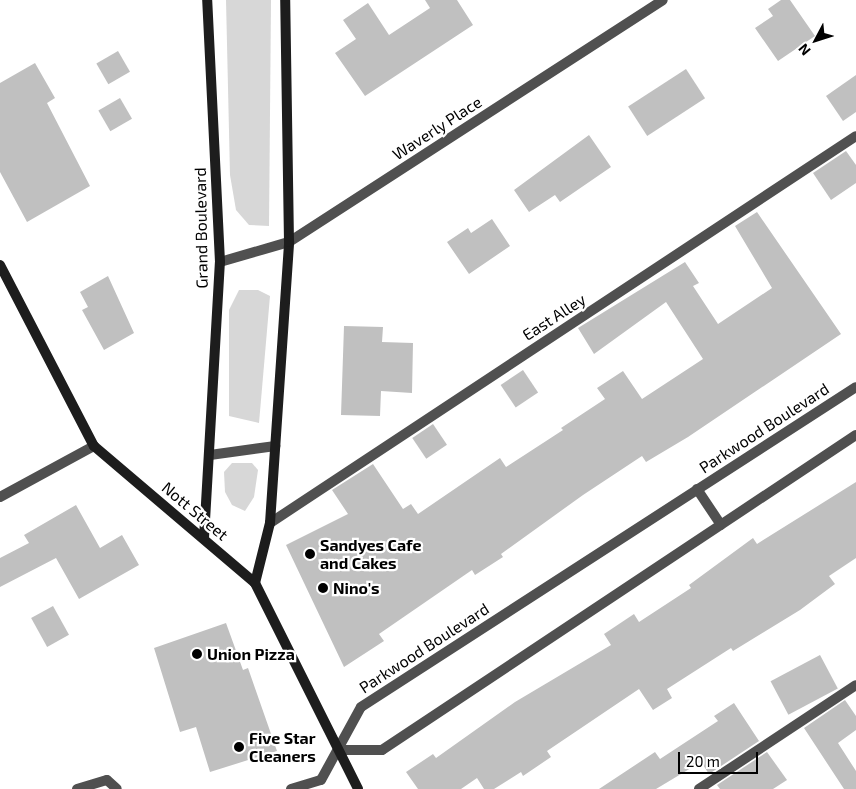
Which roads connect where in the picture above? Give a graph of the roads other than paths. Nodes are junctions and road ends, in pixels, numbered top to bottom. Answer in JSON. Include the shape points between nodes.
{"nodes":[{"id":1,"x":207,"y":0,"type":"edge"},
{"id":2,"x":285,"y":0,"type":"edge"},
{"id":3,"x":663,"y":0,"type":"edge"},
{"id":4,"x":856,"y":136,"type":"edge"},
{"id":5,"x":289,"y":242,"type":"junction"},
{"id":6,"x":220,"y":262,"type":"junction"},
{"id":7,"x":0,"y":265,"type":"edge"},
{"id":8,"x":856,"y":387,"type":"edge"},
{"id":9,"x":856,"y":436,"type":"edge"},
{"id":10,"x":94,"y":446,"type":"junction"},
{"id":11,"x":275,"y":446,"type":"junction"},
{"id":12,"x":210,"y":455,"type":"junction"},
{"id":13,"x":697,"y":490,"type":"junction"},
{"id":14,"x":0,"y":497,"type":"edge"},
{"id":15,"x":270,"y":523,"type":"junction"},
{"id":16,"x":721,"y":525,"type":"junction"},
{"id":17,"x":204,"y":538,"type":"junction"},
{"id":18,"x":255,"y":583,"type":"junction"},
{"id":19,"x":856,"y":685,"type":"edge"},
{"id":20,"x":340,"y":750,"type":"junction"},
{"id":21,"x":77,"y":789,"type":"edge"},
{"id":22,"x":117,"y":789,"type":"edge"},
{"id":23,"x":291,"y":789,"type":"edge"},
{"id":24,"x":358,"y":789,"type":"edge"},
{"id":25,"x":699,"y":789,"type":"edge"}],
"edges":[{"from":1,"to":6,"type":"street","name":"Grand Boulevard"},
{"from":2,"to":5,"type":"street"},
{"from":3,"to":5,"type":"street","name":"Waverly Place"},
{"from":4,"to":15,"type":"street","name":"East Alley"},
{"from":5,"to":6,"type":"street","name":"Waverly Place"},
{"from":5,"to":11,"type":"street"},
{"from":6,"to":12,"type":"street","name":"Grand Boulevard"},
{"from":7,"to":10,"type":"street","name":"Nott Street"},
{"from":8,"to":13,"type":"street","name":"Parkwood Boulevard"},
{"from":9,"to":16,"type":"street"},
{"from":10,"to":14,"type":"street"},
{"from":10,"to":17,"type":"street","name":"Nott Street"},
{"from":11,"to":12,"type":"street"},
{"from":11,"to":15,"type":"street"},
{"from":12,"to":17,"type":"street","name":"Grand Boulevard"},
{"from":13,"to":16,"type":"street"},
{"from":13,"to":20,"type":"street","name":"Parkwood Boulevard","via":[[361,707]]},
{"from":15,"to":18,"type":"street"},
{"from":16,"to":20,"type":"street","via":[[382,750]]},
{"from":17,"to":18,"type":"street","name":"Nott Street"},
{"from":18,"to":20,"type":"street","name":"Nott Street"},
{"from":19,"to":25,"type":"street"},
{"from":20,"to":23,"type":"street","name":"Parkwood Boulevard","via":[[321,780]]},
{"from":20,"to":24,"type":"street","name":"Nott Street"},
{"from":21,"to":22,"type":"street","via":[[107,780]]}]}
